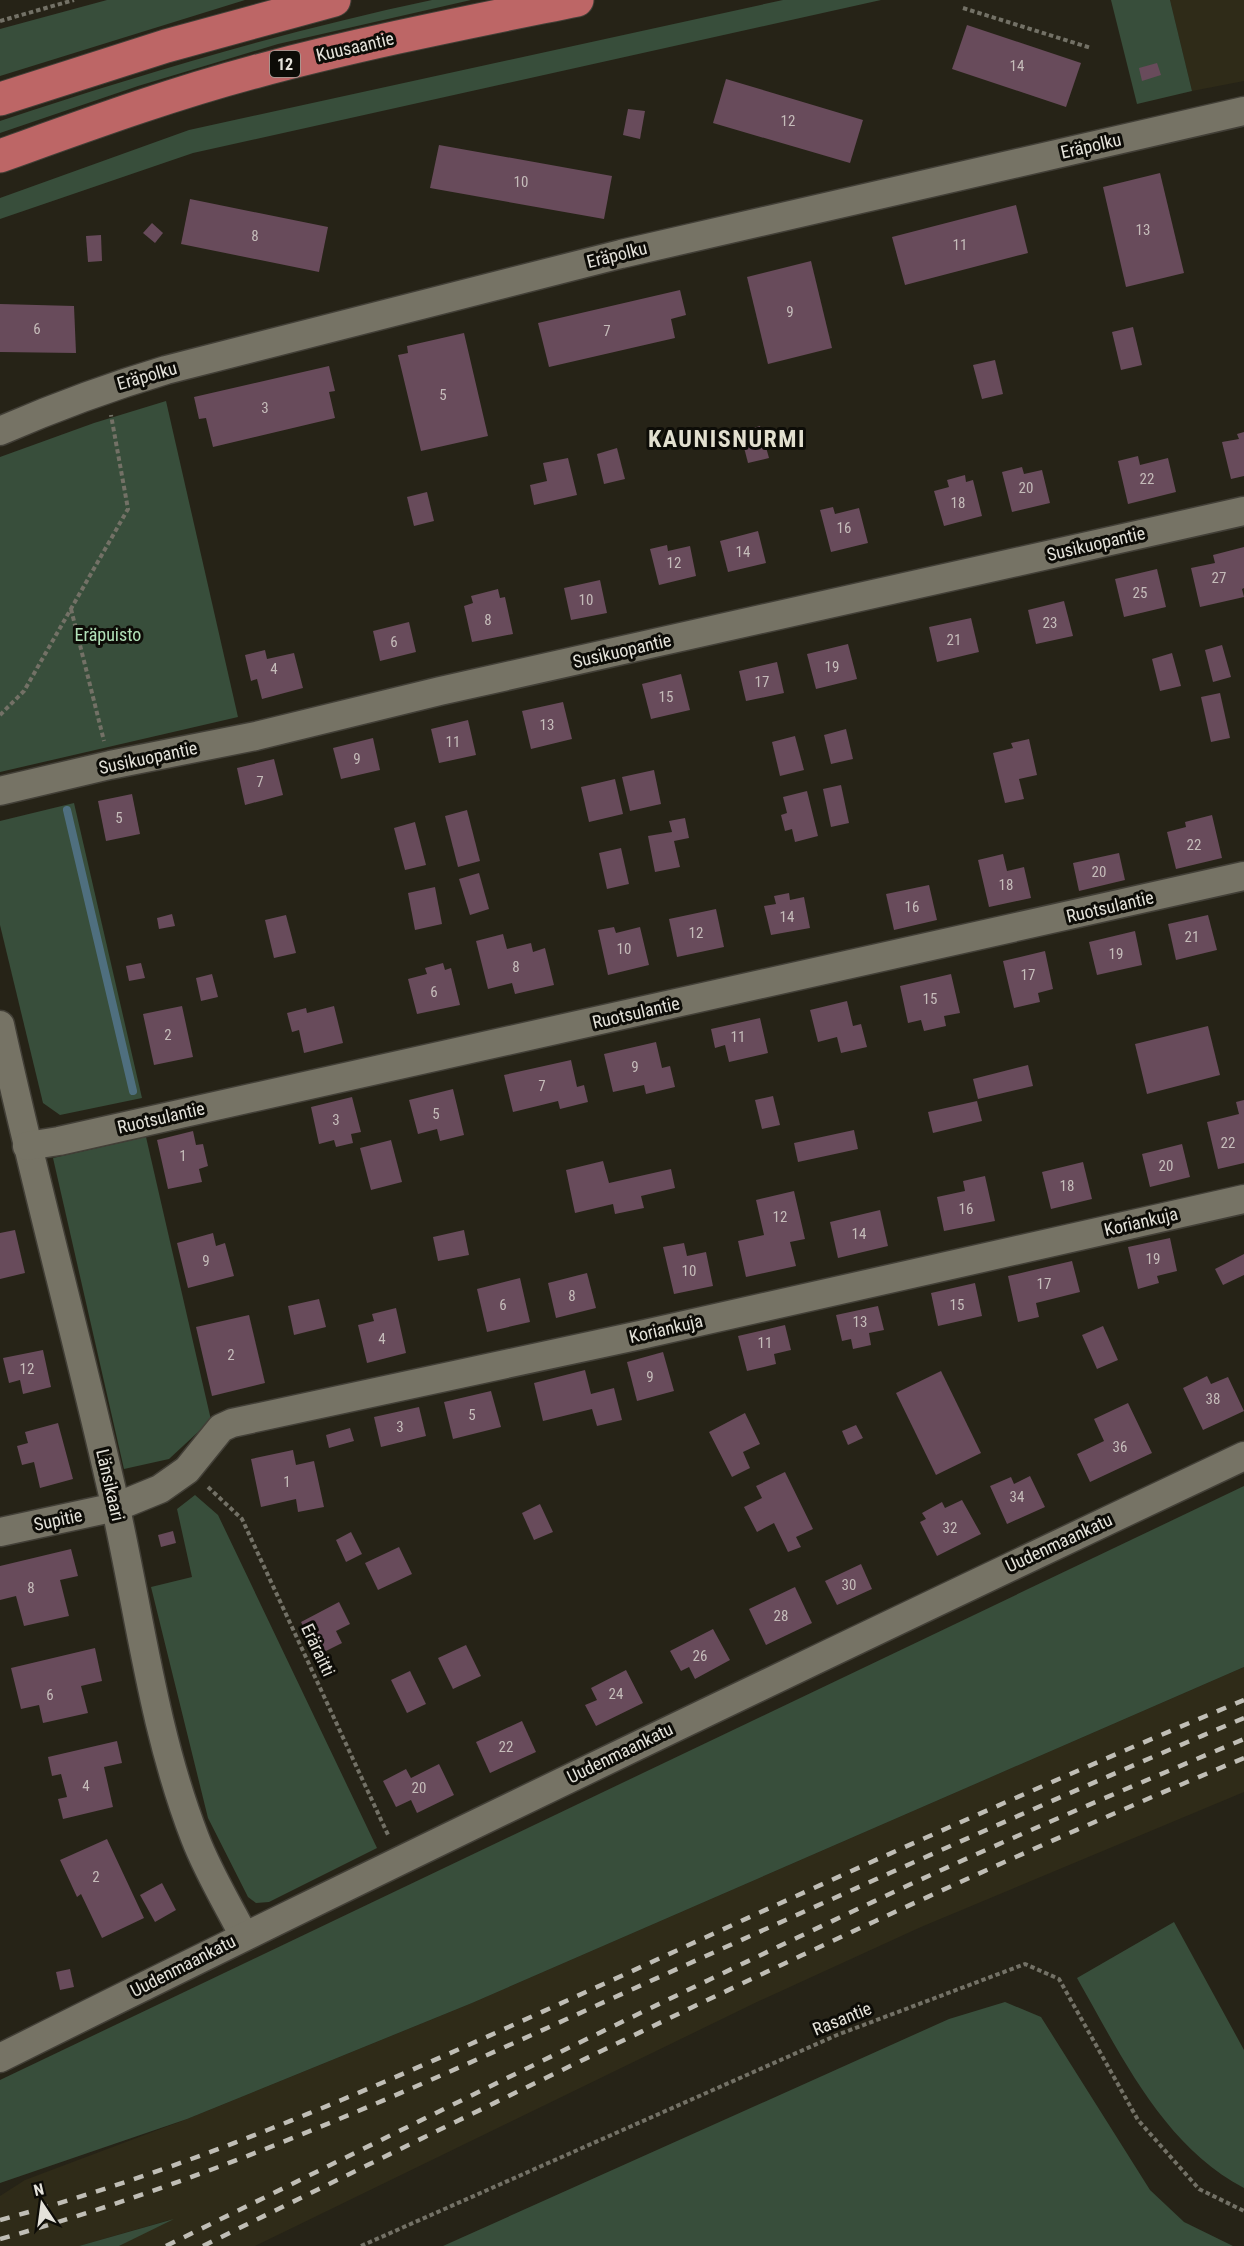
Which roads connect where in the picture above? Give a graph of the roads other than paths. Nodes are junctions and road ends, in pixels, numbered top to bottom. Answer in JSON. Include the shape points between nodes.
{"nodes":[{"id":1,"x":334,"y":0,"type":"edge"},
{"id":2,"x":578,"y":0,"type":"edge"},
{"id":3,"x":0,"y":99,"type":"edge"},
{"id":4,"x":1244,"y":111,"type":"edge"},
{"id":5,"x":0,"y":156,"type":"edge"},
{"id":6,"x":0,"y":431,"type":"edge"},
{"id":7,"x":1244,"y":511,"type":"edge"},
{"id":8,"x":0,"y":791,"type":"edge"},
{"id":9,"x":1244,"y":876,"type":"edge"},
{"id":10,"x":0,"y":1025,"type":"edge"},
{"id":11,"x":27,"y":1146,"type":"junction"},
{"id":12,"x":1244,"y":1199,"type":"edge"},
{"id":13,"x":1244,"y":1456,"type":"edge"},
{"id":14,"x":116,"y":1508,"type":"junction"},
{"id":15,"x":0,"y":1532,"type":"edge"},
{"id":16,"x":244,"y":1936,"type":"junction"},
{"id":17,"x":0,"y":2058,"type":"edge"}],
"edges":[{"from":1,"to":3,"type":"main road","via":[[166,46]]},
{"from":2,"to":5,"type":"main road","name":"Kuusaantie","number":"12","via":[[372,41],[252,72]]},
{"from":4,"to":6,"type":"street","name":"Eräpolku","via":[[621,254],[189,364],[101,389]]},
{"from":7,"to":8,"type":"street","name":"Susikuopantie"},
{"from":9,"to":11,"type":"street","name":"Ruotsulantie"},
{"from":10,"to":11,"type":"street","name":"Länsikaari"},
{"from":11,"to":14,"type":"street","name":"Länsikaari"},
{"from":12,"to":14,"type":"street","name":"Koriankuja","via":[[232,1423],[221,1428],[187,1470],[160,1489]]},
{"from":13,"to":16,"type":"street","name":"Uudenmaankatu"},
{"from":14,"to":15,"type":"street","name":"Supitie"},
{"from":14,"to":16,"type":"street","name":"Länsikaari","via":[[142,1646],[172,1772],[209,1872]]},
{"from":16,"to":17,"type":"street","name":"Uudenmaankatu"}]}
